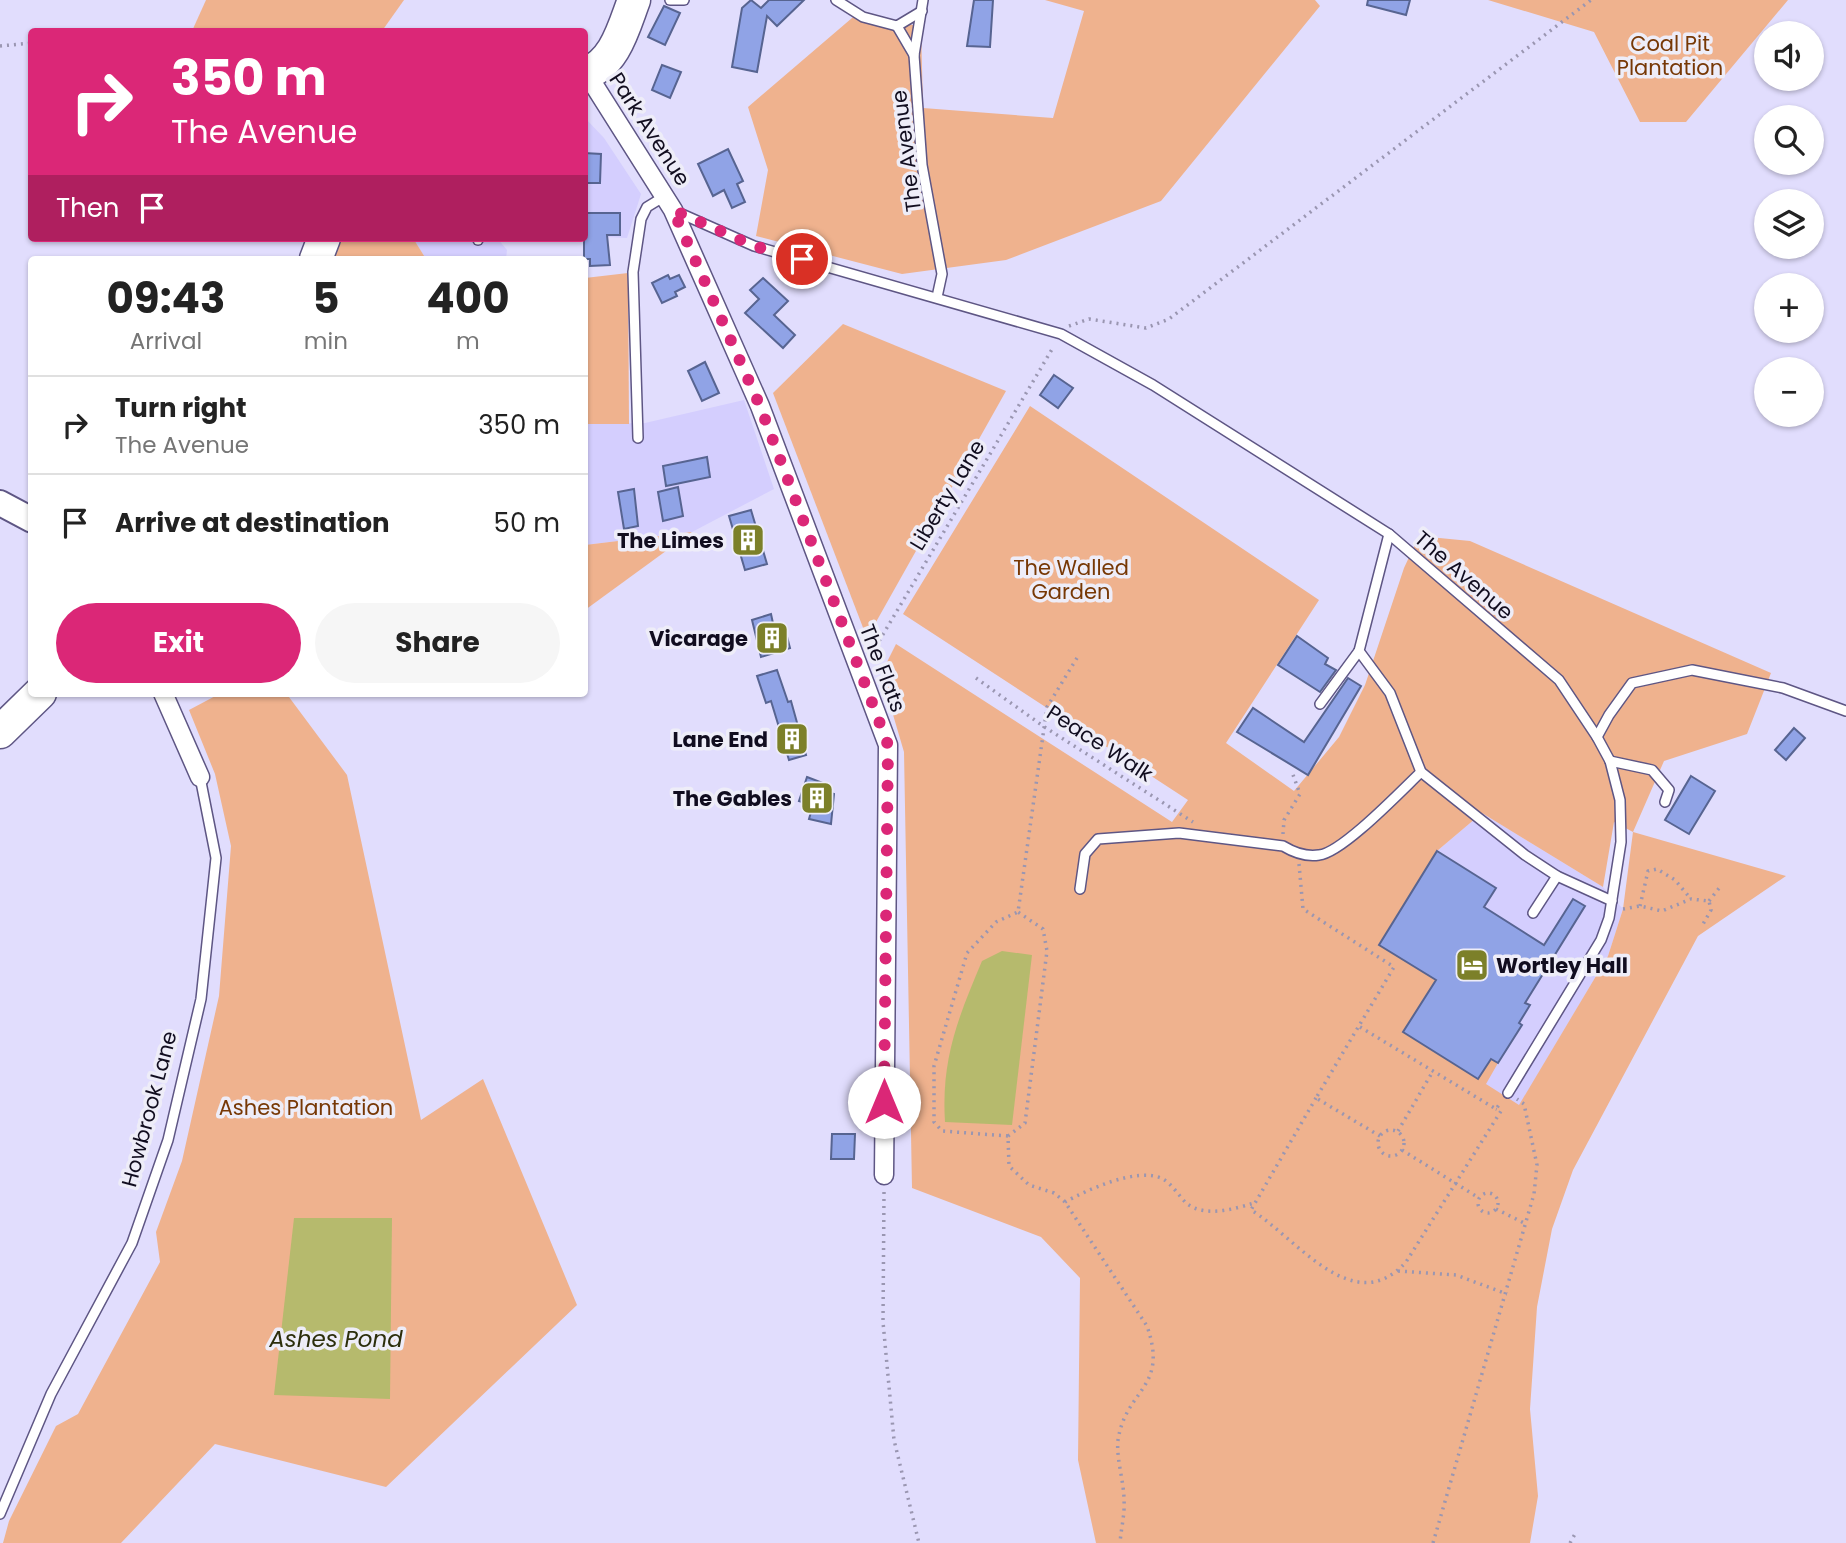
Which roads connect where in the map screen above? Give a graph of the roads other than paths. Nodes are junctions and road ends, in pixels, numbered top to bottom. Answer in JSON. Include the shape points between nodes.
{"nodes":[{"id":1,"x":634,"y":0,"type":"edge"},
{"id":2,"x":670,"y":0,"type":"edge"},
{"id":3,"x":684,"y":0,"type":"edge"},
{"id":4,"x":836,"y":0,"type":"edge"},
{"id":5,"x":923,"y":5,"type":"edge"},
{"id":6,"x":897,"y":26,"type":"junction"},
{"id":7,"x":914,"y":55,"type":"junction"},
{"id":8,"x":588,"y":72,"type":"edge"},
{"id":9,"x":588,"y":77,"type":"edge"},
{"id":10,"x":670,"y":203,"type":"junction"},
{"id":11,"x":937,"y":297,"type":"junction"},
{"id":12,"x":638,"y":438,"type":"dead end"},
{"id":13,"x":0,"y":503,"type":"edge"},
{"id":14,"x":28,"y":518,"type":"edge"},
{"id":15,"x":1389,"y":534,"type":"junction"},
{"id":16,"x":1359,"y":651,"type":"junction"},
{"id":17,"x":36,"y":697,"type":"edge"},
{"id":18,"x":165,"y":697,"type":"edge"},
{"id":19,"x":1320,"y":704,"type":"dead end"},
{"id":20,"x":1846,"y":711,"type":"edge"},
{"id":21,"x":0,"y":732,"type":"edge"},
{"id":22,"x":1597,"y":737,"type":"junction"},
{"id":23,"x":1610,"y":761,"type":"junction"},
{"id":24,"x":1421,"y":772,"type":"junction"},
{"id":25,"x":200,"y":778,"type":"joint"},
{"id":26,"x":1665,"y":802,"type":"dead end"},
{"id":27,"x":1556,"y":876,"type":"junction"},
{"id":28,"x":1080,"y":889,"type":"dead end"},
{"id":29,"x":1613,"y":905,"type":"junction"},
{"id":30,"x":1534,"y":913,"type":"dead end"},
{"id":31,"x":1508,"y":1093,"type":"road end"},
{"id":32,"x":884,"y":1175,"type":"road end"},
{"id":33,"x":0,"y":1514,"type":"edge"}],
"edges":[{"from":1,"to":8,"type":"highway","via":[[610,56]]},
{"from":2,"to":3,"type":"lane"},
{"from":4,"to":6,"type":"lane","via":[[863,17]]},
{"from":5,"to":6,"type":"lane"},
{"from":5,"to":7,"type":"lane","name":"The Avenue"},
{"from":6,"to":7,"type":"lane"},
{"from":7,"to":11,"type":"lane","name":"The Avenue","via":[[922,165],[942,274]]},
{"from":9,"to":10,"type":"street","name":"Park Avenue"},
{"from":10,"to":11,"type":"lane","name":"The Avenue","via":[[754,246]]},
{"from":10,"to":12,"type":"lane","via":[[647,207],[633,272]]},
{"from":10,"to":32,"type":"street","name":"The Flats","via":[[760,406],[888,745]]},
{"from":11,"to":15,"type":"lane","name":"The Avenue","via":[[1061,334],[1153,385]]},
{"from":13,"to":14,"type":"street"},
{"from":15,"to":16,"type":"lane"},
{"from":15,"to":22,"type":"lane","name":"The Avenue","via":[[1559,680]]},
{"from":16,"to":19,"type":"lane"},
{"from":16,"to":24,"type":"lane","via":[[1390,693]]},
{"from":17,"to":21,"type":"highway"},
{"from":18,"to":25,"type":"street","name":"Howbrook Lane"},
{"from":20,"to":22,"type":"lane","via":[[1783,688],[1692,670],[1632,683]]},
{"from":22,"to":23,"type":"lane","name":"The Avenue"},
{"from":23,"to":26,"type":"lane","via":[[1652,770],[1669,790]]},
{"from":23,"to":29,"type":"lane","name":"The Avenue","via":[[1620,800],[1621,842]]},
{"from":24,"to":27,"type":"lane"},
{"from":24,"to":28,"type":"lane","via":[[1348,839],[1321,856],[1206,835],[1098,839],[1085,854]]},
{"from":25,"to":33,"type":"lane","name":"Howbrook Lane","via":[[216,858],[201,999],[168,1140],[132,1243],[51,1394]]},
{"from":27,"to":29,"type":"lane"},
{"from":27,"to":30,"type":"lane"},
{"from":29,"to":31,"type":"lane","name":"The Avenue","via":[[1601,940]]}]}
